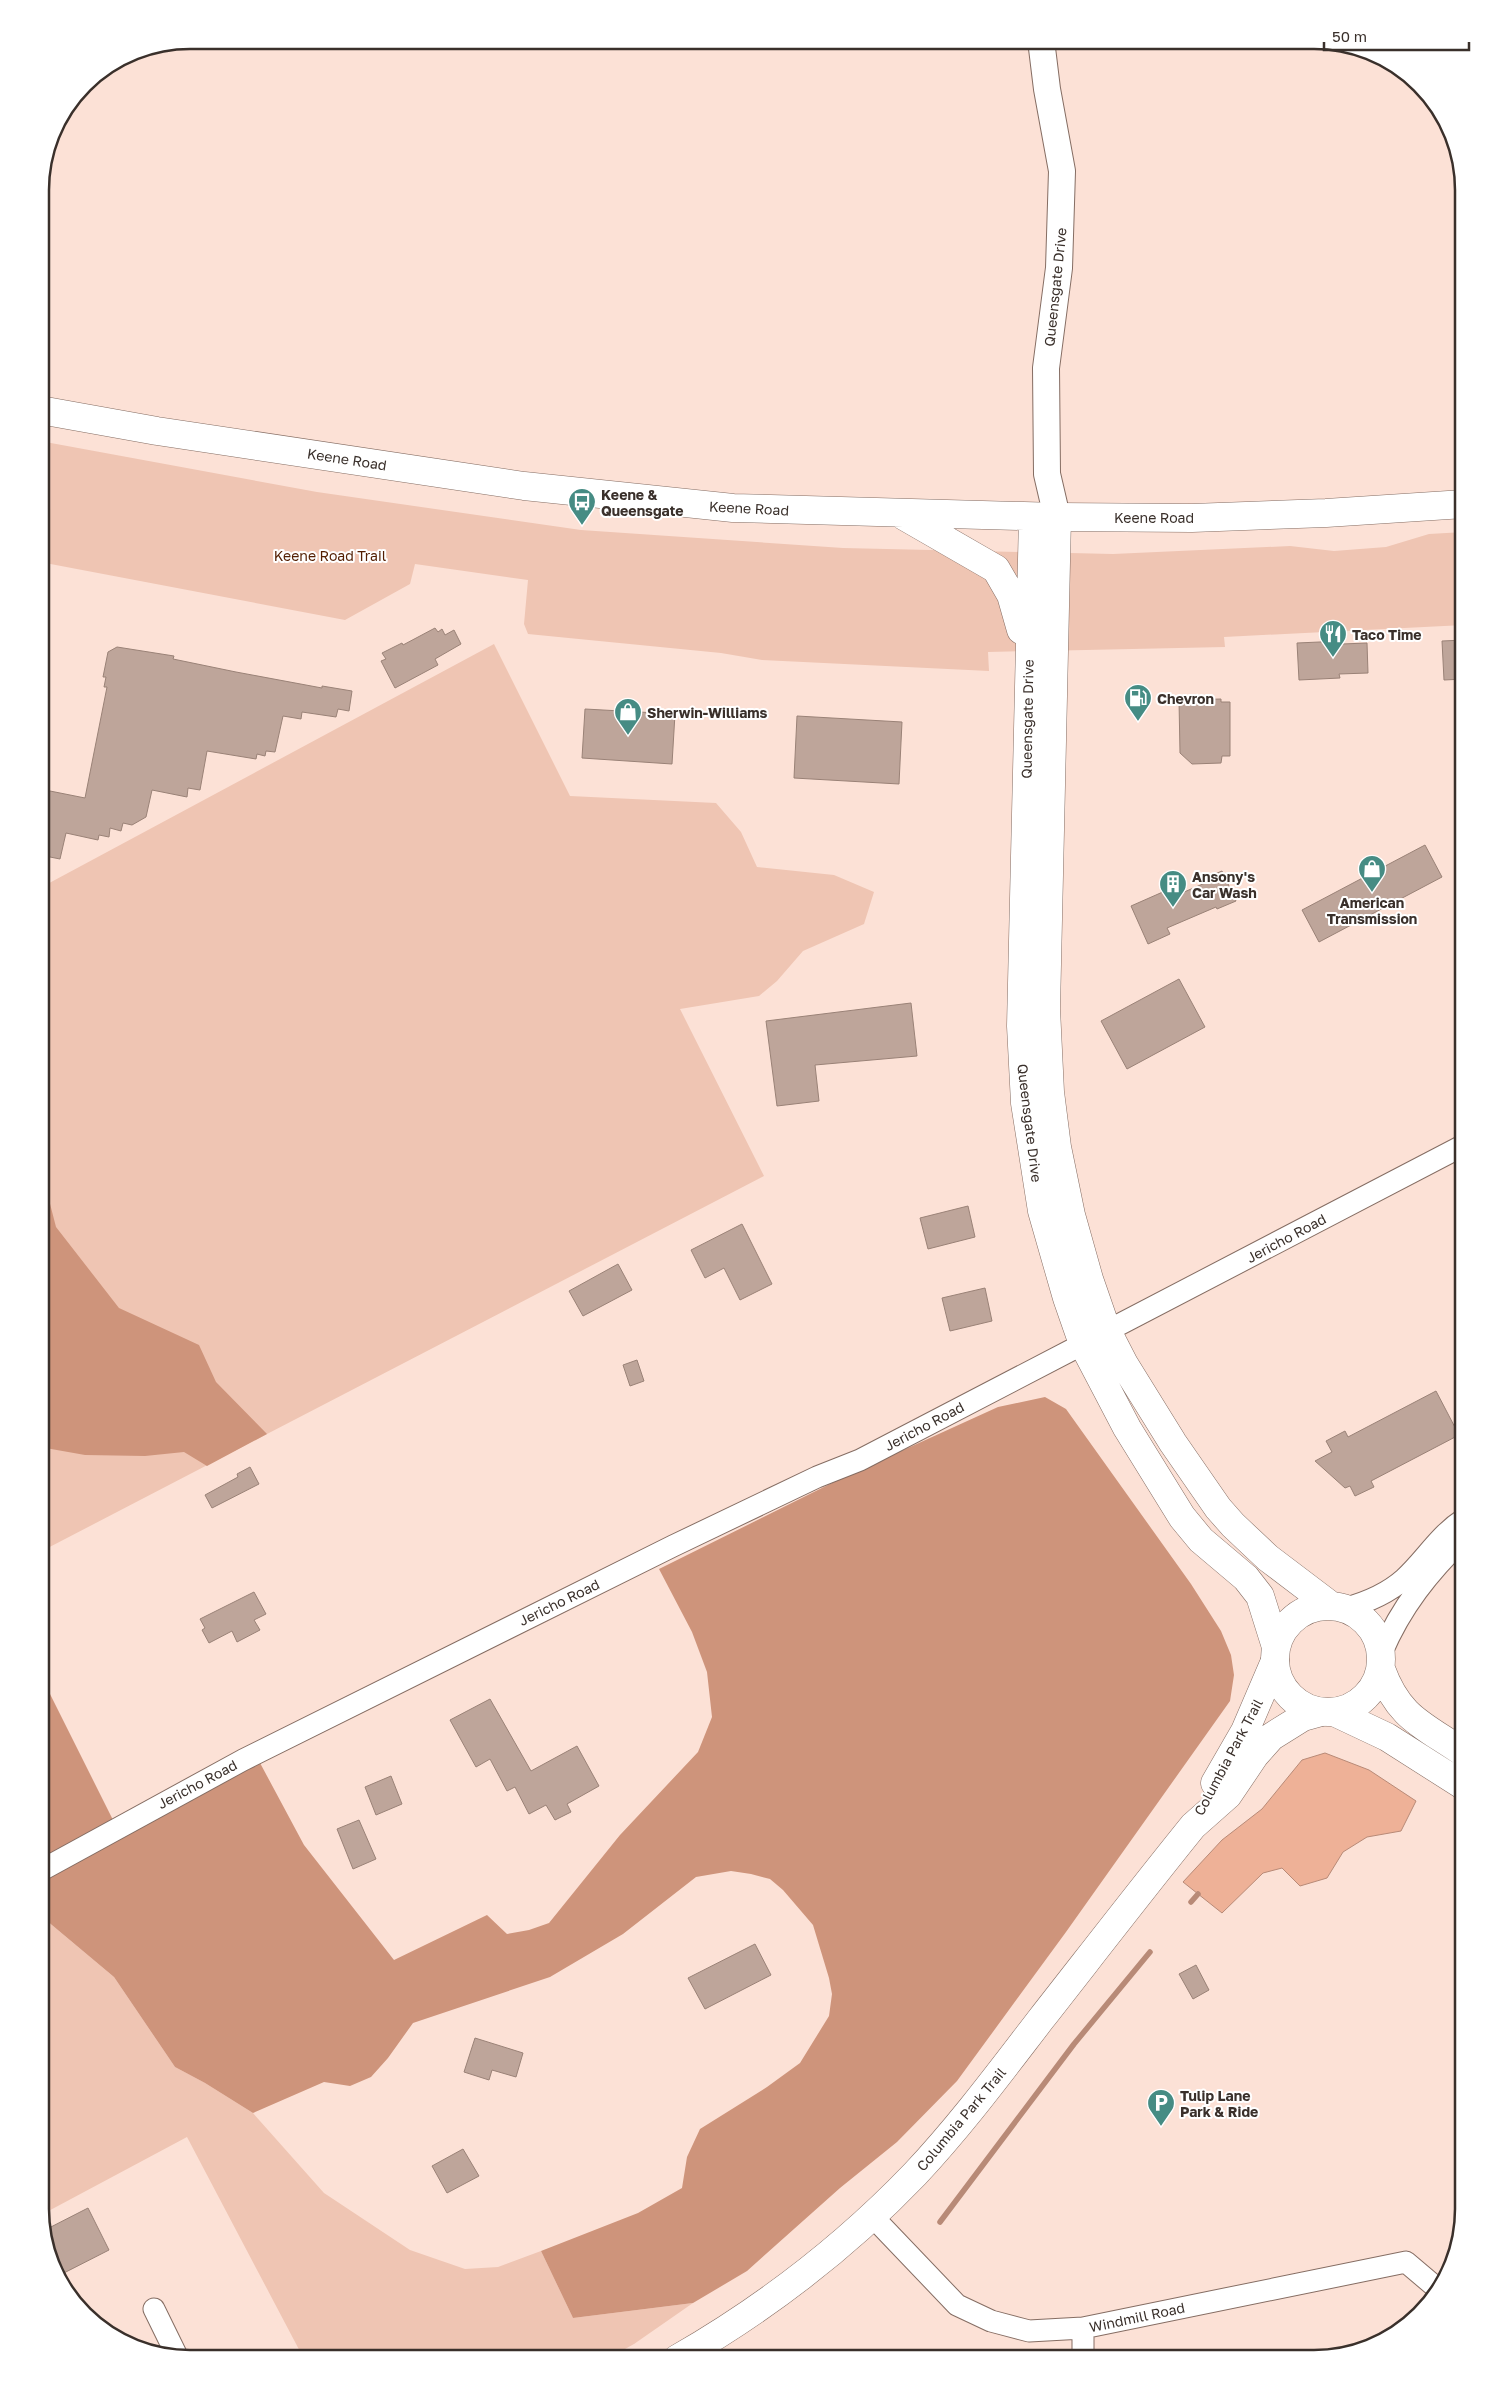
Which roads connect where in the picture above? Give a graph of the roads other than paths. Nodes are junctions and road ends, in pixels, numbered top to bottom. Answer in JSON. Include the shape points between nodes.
{"nodes":[{"id":1,"x":1042,"y":49,"type":"edge"},
{"id":2,"x":49,"y":412,"type":"edge"},
{"id":3,"x":1455,"y":504,"type":"edge"},
{"id":4,"x":901,"y":514,"type":"junction"},
{"id":5,"x":1045,"y":517,"type":"junction"},
{"id":6,"x":1028,"y":648,"type":"junction"},
{"id":7,"x":1455,"y":1150,"type":"edge"},
{"id":8,"x":1107,"y":1331,"type":"junction"},
{"id":9,"x":1083,"y":1344,"type":"junction"},
{"id":10,"x":1146,"y":1401,"type":"junction"},
{"id":11,"x":1455,"y":1525,"type":"edge"},
{"id":12,"x":1455,"y":1547,"type":"edge"},
{"id":13,"x":1338,"y":1607,"type":"junction"},
{"id":14,"x":1276,"y":1654,"type":"junction"},
{"id":15,"x":1381,"y":1660,"type":"junction"},
{"id":16,"x":1328,"y":1712,"type":"junction"},
{"id":17,"x":1455,"y":1747,"type":"edge"},
{"id":18,"x":1455,"y":1780,"type":"edge"},
{"id":19,"x":1193,"y":1826,"type":"junction"},
{"id":20,"x":49,"y":1866,"type":"edge"},
{"id":21,"x":872,"y":2216,"type":"junction"},
{"id":22,"x":1432,"y":2284,"type":"dead end"},
{"id":23,"x":154,"y":2309,"type":"dead end"},
{"id":24,"x":1082,"y":2328,"type":"junction"},
{"id":25,"x":174,"y":2349,"type":"edge"},
{"id":26,"x":691,"y":2350,"type":"edge"},
{"id":27,"x":1083,"y":2350,"type":"edge"}],
"edges":[{"from":1,"to":5,"type":"street","name":"Queensgate Drive","via":[[1062,180],[1059,268],[1046,368]]},
{"from":2,"to":4,"type":"main road","name":"Keene Road","via":[[157,431],[584,494],[733,508]]},
{"from":3,"to":5,"type":"main road","name":"Keene Road","via":[[1192,518]]},
{"from":4,"to":5,"type":"main road","name":"Keene Road"},
{"from":4,"to":6,"type":"main road","via":[[996,569],[1011,595]]},
{"from":5,"to":6,"type":"main road","name":"Queensgate Drive"},
{"from":5,"to":8,"type":"main road","name":"Queensgate Drive","via":[[1046,941],[1050,1092],[1071,1215]]},
{"from":6,"to":9,"type":"main road","name":"Queensgate Drive","via":[[1021,982],[1025,1103],[1044,1220]]},
{"from":7,"to":8,"type":"street","name":"Jericho Road"},
{"from":8,"to":10,"type":"main road","name":"Queensgate Drive"},
{"from":9,"to":10,"type":"main road","via":[[1091,1342],[1099,1346]]},
{"from":9,"to":14,"type":"main road","name":"Queensgate Drive","via":[[1127,1428],[1182,1517],[1201,1540],[1246,1578],[1260,1596]]},
{"from":9,"to":20,"type":"street","name":"Jericho Road","via":[[860,1460],[817,1477],[673,1546],[242,1760]]},
{"from":10,"to":13,"type":"main road","name":"Queensgate Drive","via":[[1200,1483],[1233,1526],[1268,1558]]},
{"from":11,"to":13,"type":"street","via":[[1391,1589],[1380,1596]]},
{"from":12,"to":15,"type":"street","via":[[1416,1589],[1399,1616]]},
{"from":13,"to":14,"type":"main road","via":[[1316,1607],[1290,1621],[1281,1633]]},
{"from":13,"to":15,"type":"main road","via":[[1359,1615],[1370,1625],[1378,1638]]},
{"from":14,"to":16,"type":"main road","via":[[1278,1676],[1284,1689],[1307,1708]]},
{"from":14,"to":19,"type":"main road","name":"Columbia Park Trail","via":[[1245,1731]]},
{"from":15,"to":16,"type":"main road","via":[[1375,1685],[1364,1698],[1350,1708]]},
{"from":15,"to":17,"type":"main road","via":[[1393,1697],[1409,1716]]},
{"from":16,"to":18,"type":"main road","via":[[1387,1737]]},
{"from":16,"to":19,"type":"main road","name":"Columbia Park Trail","via":[[1303,1718],[1271,1737],[1228,1794]]},
{"from":19,"to":21,"type":"main road","name":"Columbia Park Trail","via":[[965,2116]]},
{"from":21,"to":24,"type":"street","name":"Windmill Road","via":[[958,2305],[991,2320],[1029,2330]]},
{"from":21,"to":26,"type":"main road","name":"Columbia Park Trail","via":[[830,2253],[756,2309]]},
{"from":22,"to":24,"type":"street","name":"Windmill Road","via":[[1406,2262]]},
{"from":23,"to":25,"type":"street"},
{"from":24,"to":27,"type":"street"}]}
